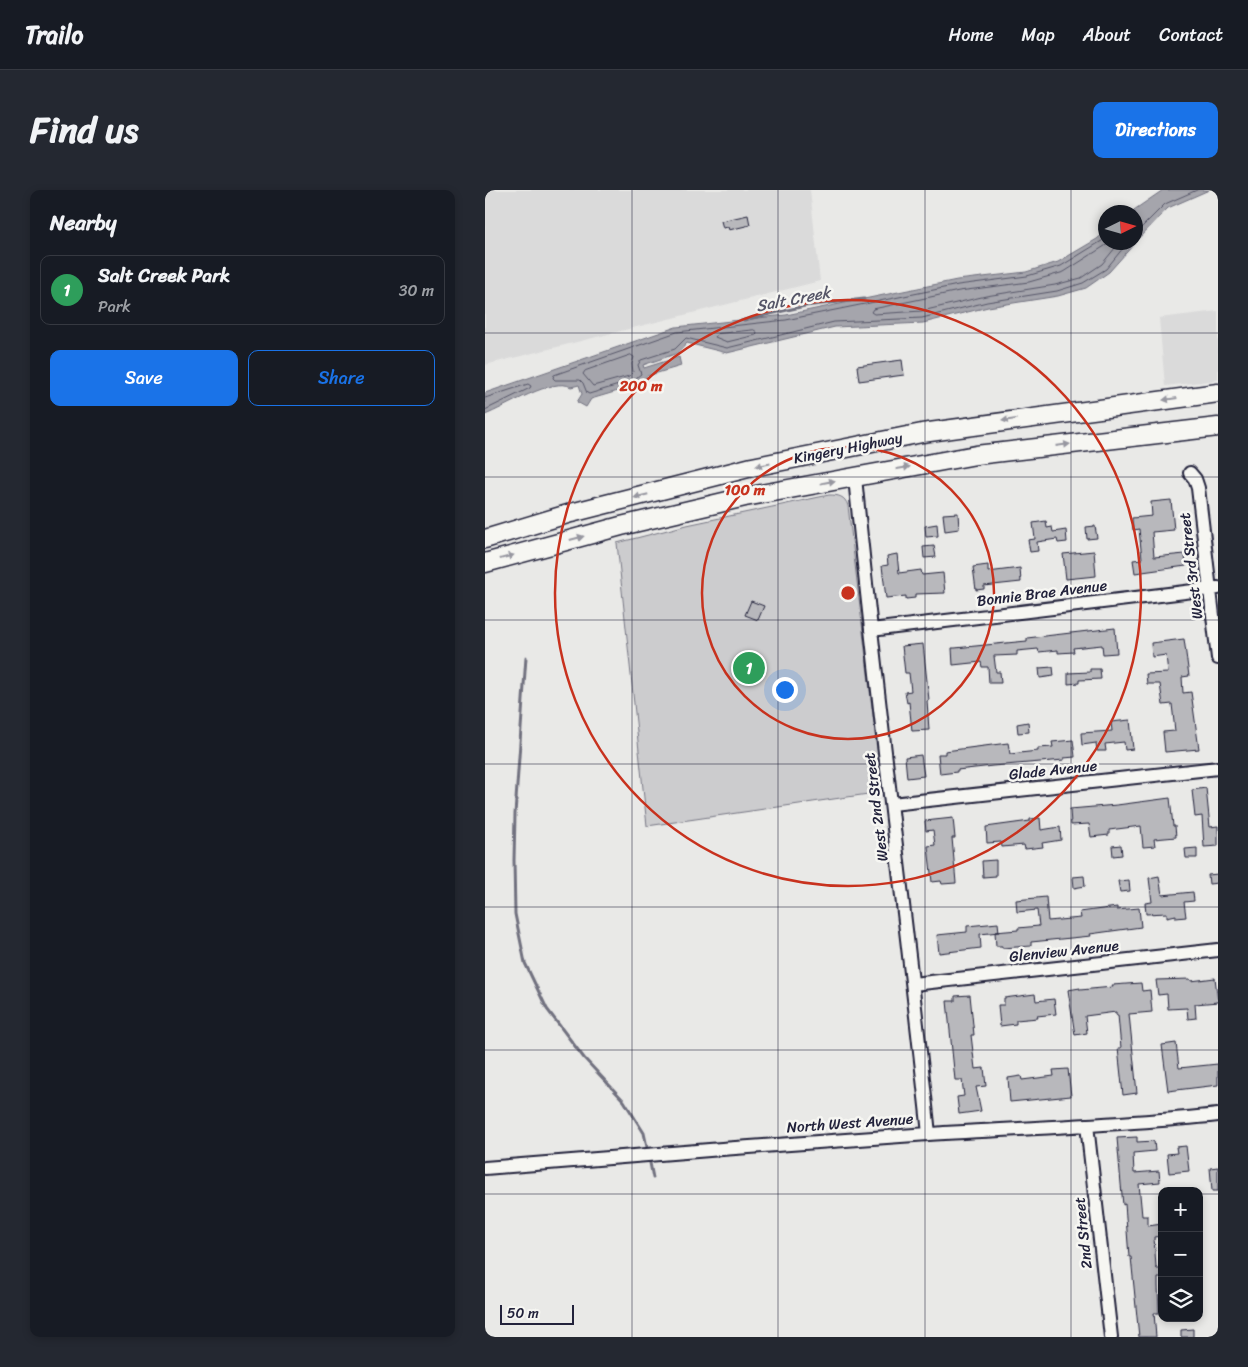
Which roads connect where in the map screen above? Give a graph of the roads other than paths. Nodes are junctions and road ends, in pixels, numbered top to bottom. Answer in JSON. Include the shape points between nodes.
{"nodes":[{"id":1,"x":1218,"y":393,"type":"edge"},
{"id":2,"x":1218,"y":427,"type":"edge"},
{"id":3,"x":1190,"y":473,"type":"dead end"},
{"id":4,"x":855,"y":477,"type":"junction"},
{"id":5,"x":485,"y":539,"type":"edge"},
{"id":6,"x":485,"y":563,"type":"edge"},
{"id":7,"x":1214,"y":589,"type":"edge"},
{"id":8,"x":871,"y":630,"type":"junction"},
{"id":9,"x":1218,"y":658,"type":"edge"},
{"id":10,"x":1218,"y":768,"type":"edge"},
{"id":11,"x":891,"y":804,"type":"junction"},
{"id":12,"x":1218,"y":950,"type":"edge"},
{"id":13,"x":913,"y":984,"type":"junction"},
{"id":14,"x":1218,"y":1115,"type":"edge"},
{"id":15,"x":1087,"y":1125,"type":"junction"},
{"id":16,"x":929,"y":1134,"type":"junction"},
{"id":17,"x":485,"y":1168,"type":"edge"},
{"id":18,"x":1111,"y":1337,"type":"edge"}],
"edges":[{"from":1,"to":5,"type":"highway","name":"Kingery Highway","one_way":true,"via":[[922,433],[752,467],[571,513]]},
{"from":4,"to":2,"type":"highway","name":"Kingery Highway","one_way":true,"via":[[976,455]]},
{"from":3,"to":7,"type":"street","name":"West 3rd Street","via":[[1198,488]]},
{"from":6,"to":4,"type":"highway","name":"Kingery Highway","one_way":true,"via":[[745,497]]},
{"from":4,"to":8,"type":"street","name":"West 2nd Street"},
{"from":7,"to":8,"type":"street","name":"Bonnie Brae Avenue"},
{"from":7,"to":9,"type":"street","name":"West 3rd Street"},
{"from":8,"to":11,"type":"street","name":"West 2nd Street"},
{"from":10,"to":11,"type":"street","name":"Glade Avenue"},
{"from":11,"to":13,"type":"street","name":"West 2nd Street"},
{"from":12,"to":13,"type":"street","name":"Glenview Avenue"},
{"from":13,"to":16,"type":"street","name":"West 2nd Street"},
{"from":14,"to":15,"type":"street","name":"North West Avenue"},
{"from":15,"to":16,"type":"street","name":"North West Avenue"},
{"from":15,"to":18,"type":"street","name":"2nd Street"},
{"from":16,"to":17,"type":"street","name":"North West Avenue"}]}
